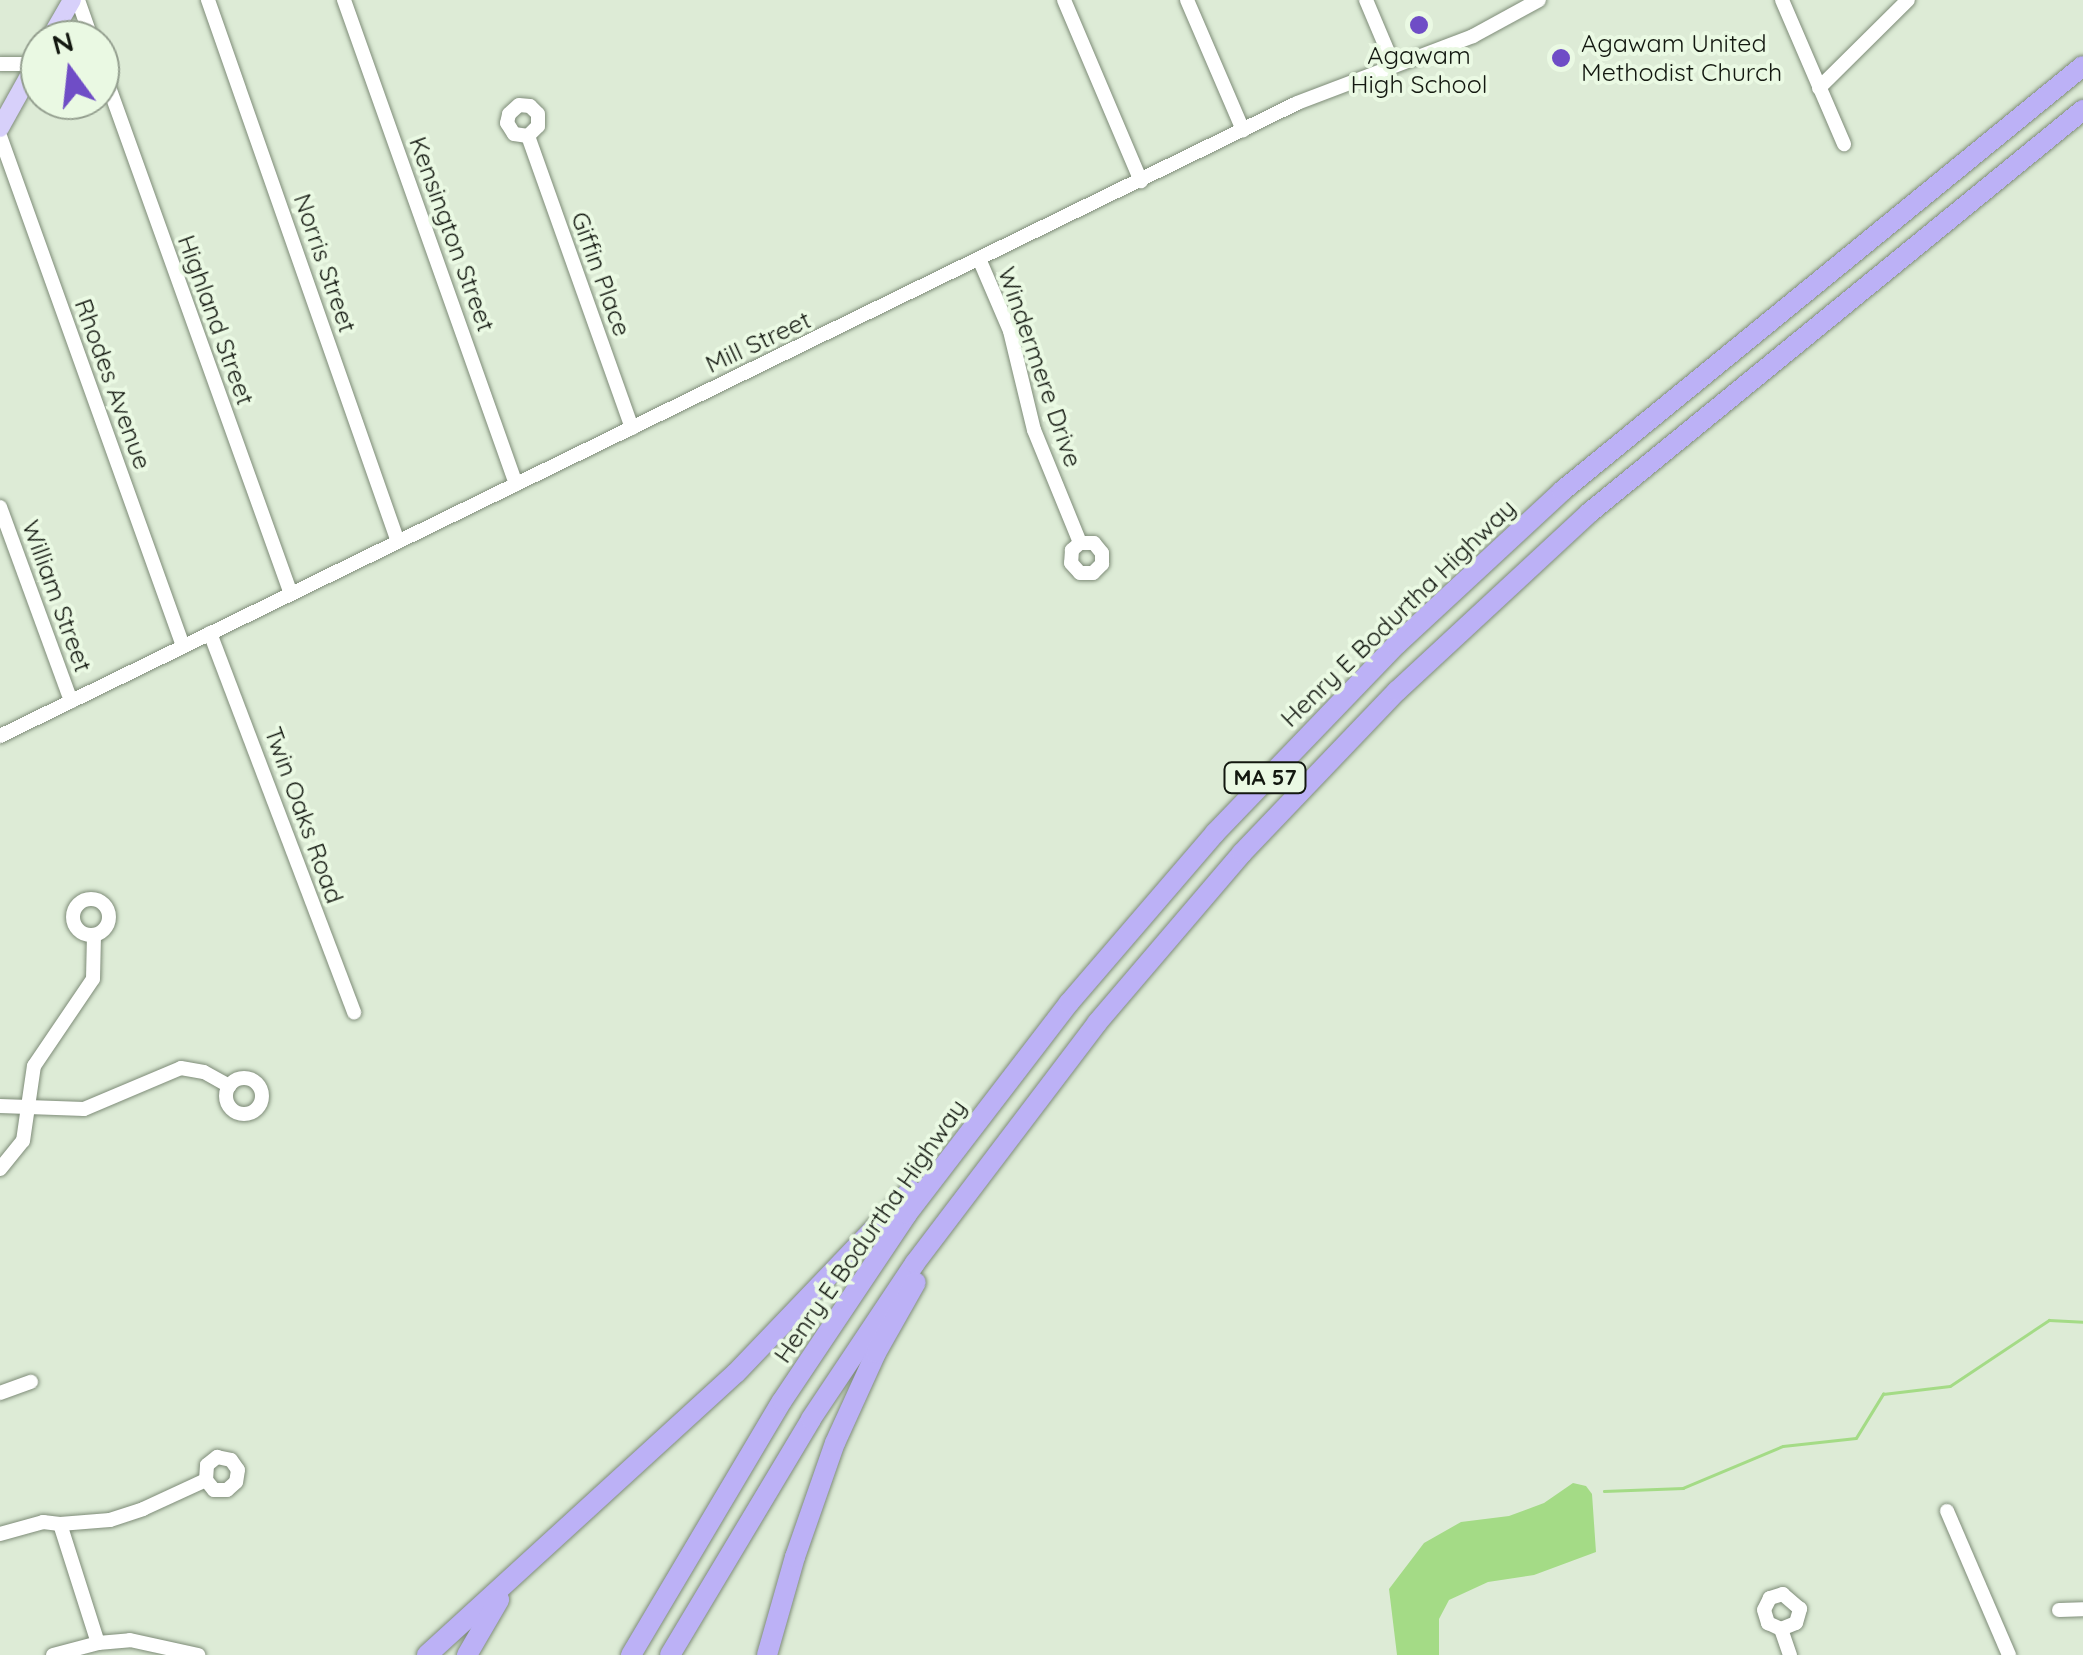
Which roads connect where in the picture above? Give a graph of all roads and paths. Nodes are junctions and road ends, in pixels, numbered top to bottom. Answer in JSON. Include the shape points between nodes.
{"nodes":[{"id":1,"x":208,"y":0,"type":"edge"},
{"id":2,"x":344,"y":0,"type":"edge"},
{"id":3,"x":1064,"y":0,"type":"edge"},
{"id":4,"x":1188,"y":0,"type":"edge"},
{"id":5,"x":1366,"y":0,"type":"edge"},
{"id":6,"x":1539,"y":0,"type":"edge"},
{"id":7,"x":1782,"y":0,"type":"edge"},
{"id":8,"x":1908,"y":0,"type":"edge"},
{"id":9,"x":1394,"y":64,"type":"junction"},
{"id":10,"x":2083,"y":66,"type":"edge"},
{"id":11,"x":1820,"y":88,"type":"junction"},
{"id":12,"x":20,"y":92,"type":"edge"},
{"id":13,"x":2083,"y":110,"type":"edge"},
{"id":14,"x":120,"y":118,"type":"edge"},
{"id":15,"x":0,"y":128,"type":"edge"},
{"id":16,"x":1243,"y":130,"type":"junction"},
{"id":17,"x":0,"y":136,"type":"edge"},
{"id":18,"x":528,"y":136,"type":"dead end"},
{"id":19,"x":1844,"y":144,"type":"dead end"},
{"id":20,"x":1142,"y":181,"type":"junction"},
{"id":21,"x":980,"y":261,"type":"junction"},
{"id":22,"x":632,"y":428,"type":"junction"},
{"id":23,"x":516,"y":484,"type":"junction"},
{"id":24,"x":0,"y":507,"type":"edge"},
{"id":25,"x":398,"y":542,"type":"junction"},
{"id":26,"x":1080,"y":543,"type":"dead end"},
{"id":27,"x":290,"y":594,"type":"junction"},
{"id":28,"x":210,"y":633,"type":"junction"},
{"id":29,"x":184,"y":646,"type":"junction"},
{"id":30,"x":72,"y":701,"type":"junction"},
{"id":31,"x":0,"y":736,"type":"edge"},
{"id":32,"x":94,"y":936,"type":"dead end"},
{"id":33,"x":354,"y":1013,"type":"dead end"},
{"id":34,"x":1073,"y":1052,"type":"junction"},
{"id":35,"x":229,"y":1086,"type":"dead end"},
{"id":36,"x":999,"y":1092,"type":"junction"},
{"id":37,"x":0,"y":1106,"type":"edge"},
{"id":38,"x":28,"y":1108,"type":"junction"},
{"id":39,"x":0,"y":1168,"type":"edge"},
{"id":40,"x":32,"y":1382,"type":"dead end"},
{"id":41,"x":0,"y":1392,"type":"edge"},
{"id":42,"x":206,"y":1480,"type":"dead end"},
{"id":43,"x":1947,"y":1512,"type":"dead end"},
{"id":44,"x":60,"y":1524,"type":"junction"},
{"id":45,"x":0,"y":1534,"type":"edge"},
{"id":46,"x":544,"y":1549,"type":"junction"},
{"id":47,"x":2083,"y":1609,"type":"edge"},
{"id":48,"x":2058,"y":1610,"type":"dead end"},
{"id":49,"x":1781,"y":1629,"type":"dead end"},
{"id":50,"x":98,"y":1642,"type":"junction"},
{"id":51,"x":53,"y":1655,"type":"edge"},
{"id":52,"x":198,"y":1655,"type":"edge"},
{"id":53,"x":427,"y":1655,"type":"edge"},
{"id":54,"x":467,"y":1655,"type":"edge"},
{"id":55,"x":631,"y":1655,"type":"edge"},
{"id":56,"x":670,"y":1655,"type":"edge"},
{"id":57,"x":767,"y":1655,"type":"edge"},
{"id":58,"x":1790,"y":1655,"type":"edge"},
{"id":59,"x":2009,"y":1655,"type":"edge"}],
"edges":[{"from":1,"to":25,"type":"street","name":"Norris Street"},
{"from":2,"to":23,"type":"street","name":"Kensington Street"},
{"from":3,"to":20,"type":"street"},
{"from":4,"to":16,"type":"street"},
{"from":5,"to":9,"type":"street"},
{"from":6,"to":9,"type":"street","name":"Mill Street","via":[[1472,36]]},
{"from":7,"to":11,"type":"street"},
{"from":8,"to":11,"type":"street"},
{"from":9,"to":16,"type":"street","name":"Mill Street"},
{"from":10,"to":36,"type":"highway","name":"Henry E Bodurtha Highway","number":"MA 57","via":[[1619,442],[1451,592],[1215,832]]},
{"from":11,"to":19,"type":"street"},
{"from":12,"to":15,"type":"main road"},
{"from":13,"to":34,"type":"highway","number":"MA 57","via":[[1675,440],[1492,601],[1280,812]]},
{"from":14,"to":27,"type":"street","name":"Highland Street"},
{"from":16,"to":20,"type":"street","name":"Mill Street"},
{"from":17,"to":29,"type":"street","name":"Rhodes Avenue"},
{"from":18,"to":22,"type":"street","name":"Giffin Place"},
{"from":20,"to":21,"type":"street","name":"Mill Street"},
{"from":21,"to":22,"type":"street","name":"Mill Street"},
{"from":21,"to":26,"type":"street","name":"Windermere Drive","via":[[1010,332],[1034,430]]},
{"from":22,"to":23,"type":"street","name":"Mill Street"},
{"from":23,"to":25,"type":"street","name":"Mill Street"},
{"from":24,"to":30,"type":"street","name":"William Street"},
{"from":25,"to":27,"type":"street","name":"Mill Street"},
{"from":27,"to":28,"type":"street","name":"Mill Street"},
{"from":28,"to":29,"type":"street","name":"Mill Street"},
{"from":28,"to":33,"type":"street","name":"Twin Oaks Road"},
{"from":29,"to":30,"type":"street","name":"Mill Street"},
{"from":30,"to":31,"type":"street","name":"Mill Street"},
{"from":32,"to":38,"type":"street","via":[[92,979],[36,1062]]},
{"from":34,"to":56,"type":"highway","number":"MA 57","via":[[882,1309]]},
{"from":34,"to":57,"type":"highway","via":[[944,1238],[876,1353],[822,1478]]},
{"from":35,"to":38,"type":"street","via":[[196,1069],[174,1069],[84,1109]]},
{"from":36,"to":46,"type":"highway","via":[[763,1348]]},
{"from":36,"to":55,"type":"highway","name":"Henry E Bodurtha Highway","number":"MA 57","via":[[822,1338]]},
{"from":37,"to":38,"type":"street"},
{"from":38,"to":39,"type":"street","via":[[21,1146]]},
{"from":40,"to":41,"type":"street"},
{"from":42,"to":44,"type":"street","via":[[120,1517]]},
{"from":43,"to":59,"type":"street"},
{"from":44,"to":45,"type":"street"},
{"from":44,"to":50,"type":"street"},
{"from":46,"to":53,"type":"highway"},
{"from":46,"to":54,"type":"highway","via":[[499,1600]]},
{"from":47,"to":48,"type":"street"},
{"from":49,"to":58,"type":"street"},
{"from":50,"to":51,"type":"street"},
{"from":50,"to":52,"type":"street","via":[[143,1641]]}]}
